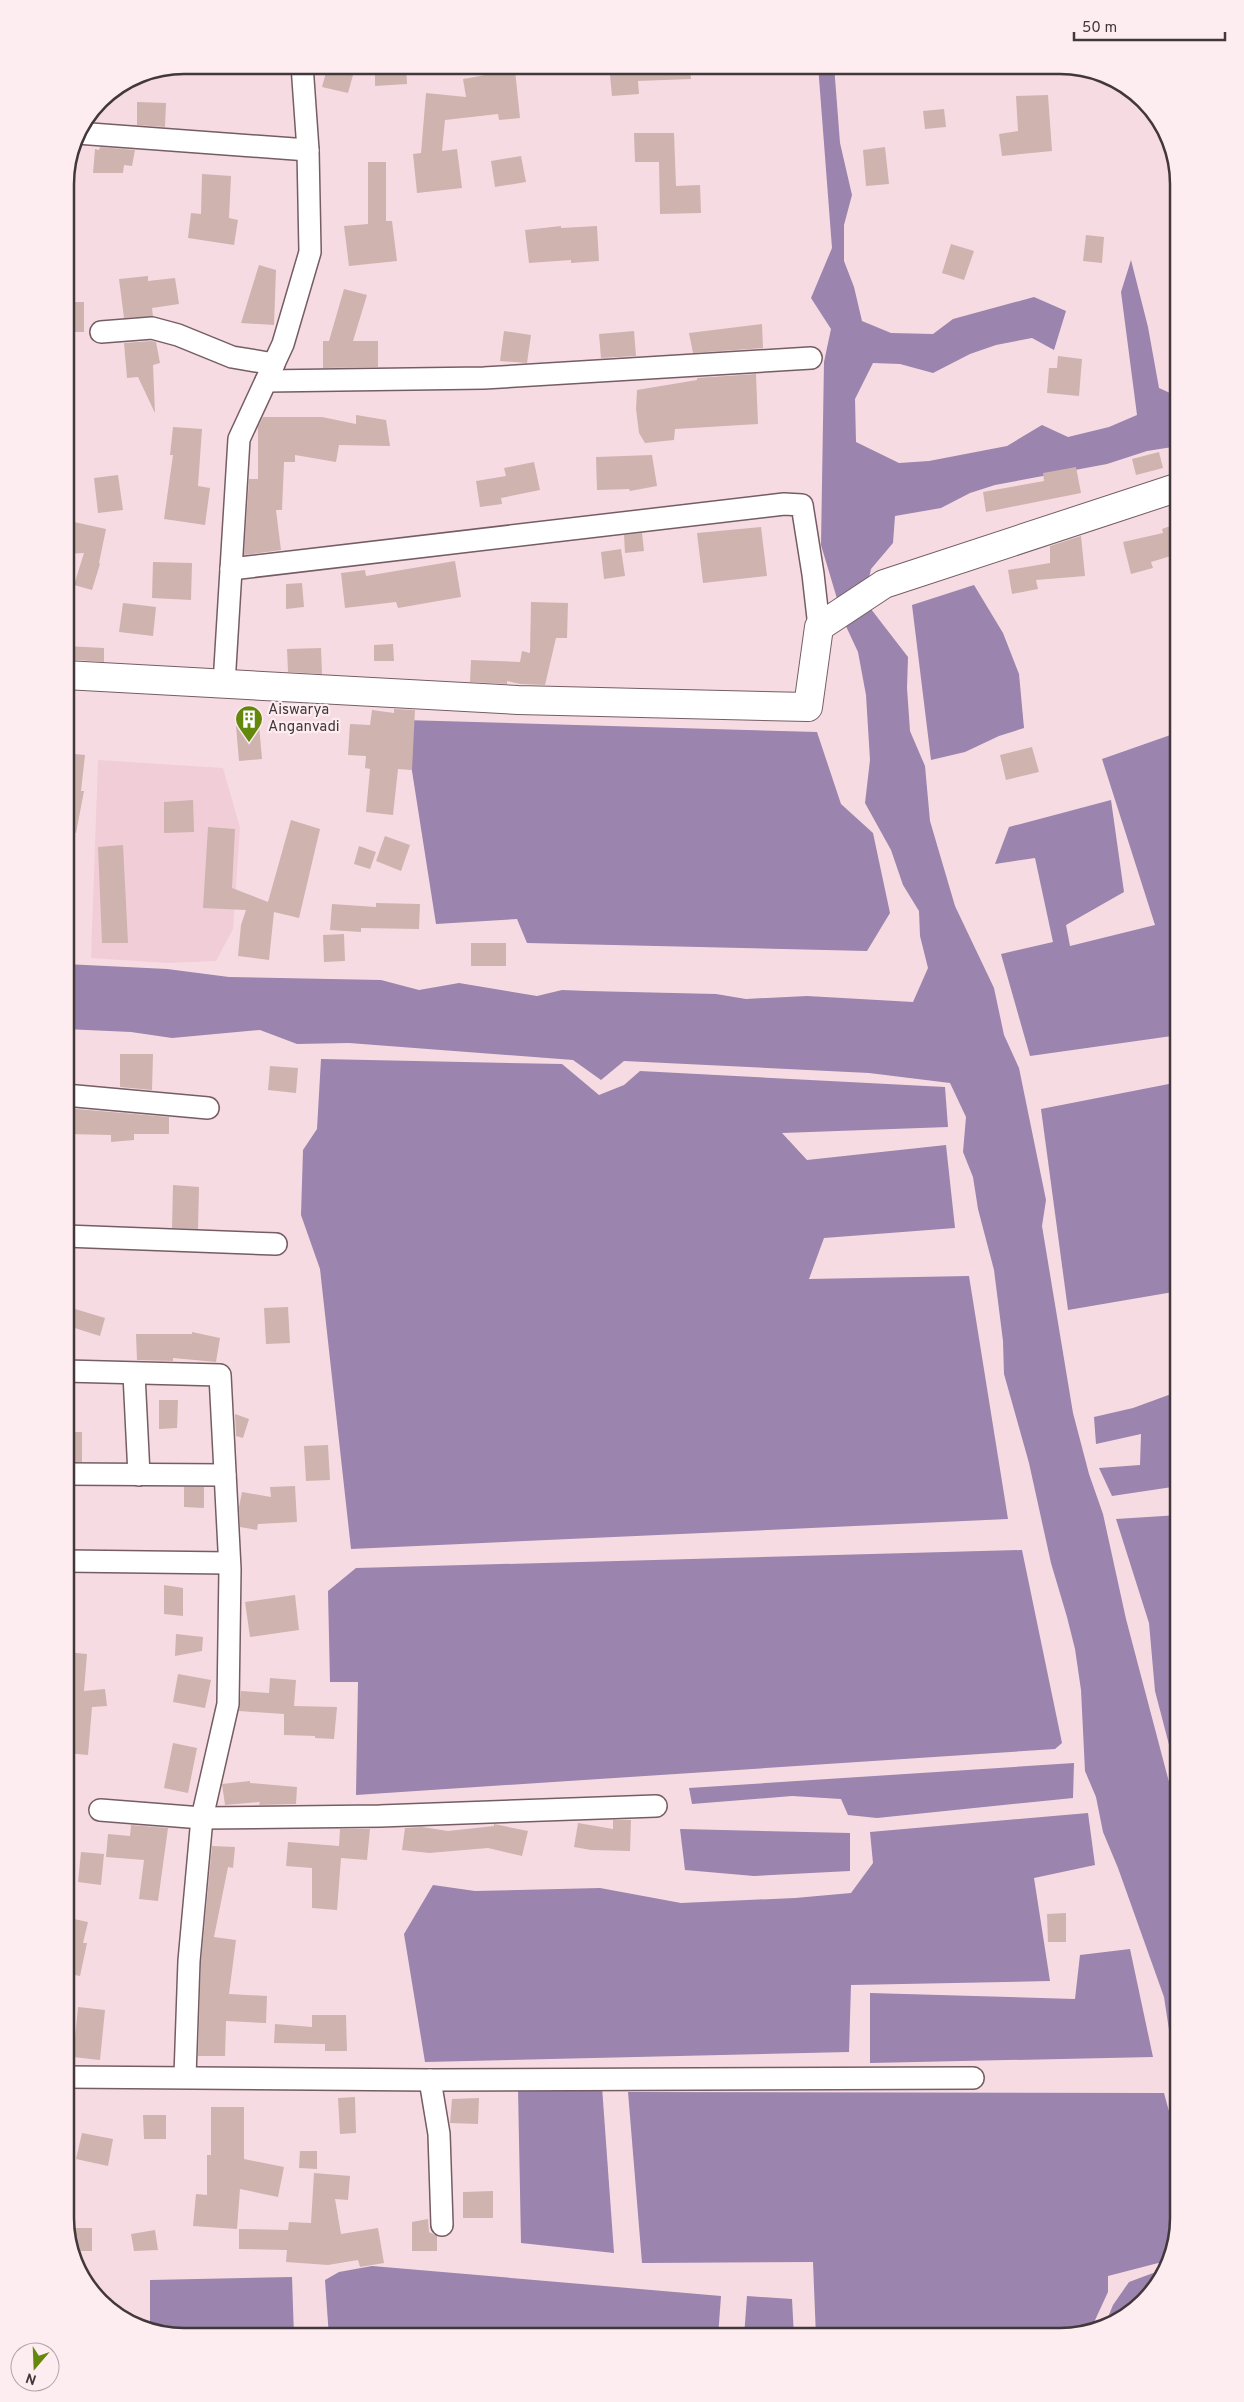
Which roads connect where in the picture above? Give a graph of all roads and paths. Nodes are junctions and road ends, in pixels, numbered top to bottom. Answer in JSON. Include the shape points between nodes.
{"nodes":[{"id":1,"x":303,"y":74,"type":"edge"},
{"id":2,"x":86,"y":134,"type":"edge"},
{"id":3,"x":308,"y":150,"type":"junction"},
{"id":4,"x":101,"y":332,"type":"dead end"},
{"id":5,"x":811,"y":358,"type":"dead end"},
{"id":6,"x":270,"y":372,"type":"junction"},
{"id":7,"x":1170,"y":490,"type":"edge"},
{"id":8,"x":231,"y":568,"type":"junction"},
{"id":9,"x":819,"y":627,"type":"junction"},
{"id":10,"x":74,"y":676,"type":"edge"},
{"id":11,"x":224,"y":684,"type":"junction"},
{"id":12,"x":74,"y":1096,"type":"edge"},
{"id":13,"x":208,"y":1108,"type":"dead end"},
{"id":14,"x":74,"y":1236,"type":"edge"},
{"id":15,"x":276,"y":1244,"type":"dead end"},
{"id":16,"x":74,"y":1371,"type":"edge"},
{"id":17,"x":134,"y":1374,"type":"junction"},
{"id":18,"x":74,"y":1474,"type":"edge"},
{"id":19,"x":139,"y":1475,"type":"junction"},
{"id":20,"x":225,"y":1475,"type":"junction"},
{"id":21,"x":74,"y":1561,"type":"edge"},
{"id":22,"x":229,"y":1563,"type":"junction"},
{"id":23,"x":656,"y":1806,"type":"dead end"},
{"id":24,"x":100,"y":1810,"type":"dead end"},
{"id":25,"x":202,"y":1818,"type":"junction"},
{"id":26,"x":185,"y":2076,"type":"junction"},
{"id":27,"x":74,"y":2077,"type":"edge"},
{"id":28,"x":973,"y":2078,"type":"dead end"},
{"id":29,"x":430,"y":2080,"type":"junction"},
{"id":30,"x":442,"y":2226,"type":"dead end"}],
"edges":[{"from":1,"to":3,"type":"street"},
{"from":2,"to":3,"type":"street"},
{"from":3,"to":6,"type":"street","via":[[310,252],[283,344]]},
{"from":4,"to":6,"type":"street","via":[[152,328],[178,335]]},
{"from":5,"to":6,"type":"street","via":[[484,378]]},
{"from":6,"to":8,"type":"street","via":[[239,439]]},
{"from":7,"to":9,"type":"main road","via":[[884,584]]},
{"from":8,"to":9,"type":"street","via":[[784,504],[802,505]]},
{"from":8,"to":11,"type":"street"},
{"from":9,"to":11,"type":"main road","via":[[808,708],[518,700]]},
{"from":10,"to":11,"type":"main road"},
{"from":12,"to":13,"type":"street"},
{"from":14,"to":15,"type":"street"},
{"from":16,"to":17,"type":"street"},
{"from":17,"to":19,"type":"street"},
{"from":17,"to":20,"type":"street","via":[[220,1375]]},
{"from":18,"to":19,"type":"street"},
{"from":19,"to":20,"type":"street"},
{"from":20,"to":22,"type":"street"},
{"from":21,"to":22,"type":"street"},
{"from":22,"to":25,"type":"street","via":[[228,1704]]},
{"from":23,"to":25,"type":"street","via":[[380,1816]]},
{"from":24,"to":25,"type":"street"},
{"from":25,"to":26,"type":"street","via":[[189,1961]]},
{"from":26,"to":27,"type":"street"},
{"from":26,"to":29,"type":"street"},
{"from":28,"to":29,"type":"street"},
{"from":29,"to":30,"type":"street","via":[[439,2134]]}]}
